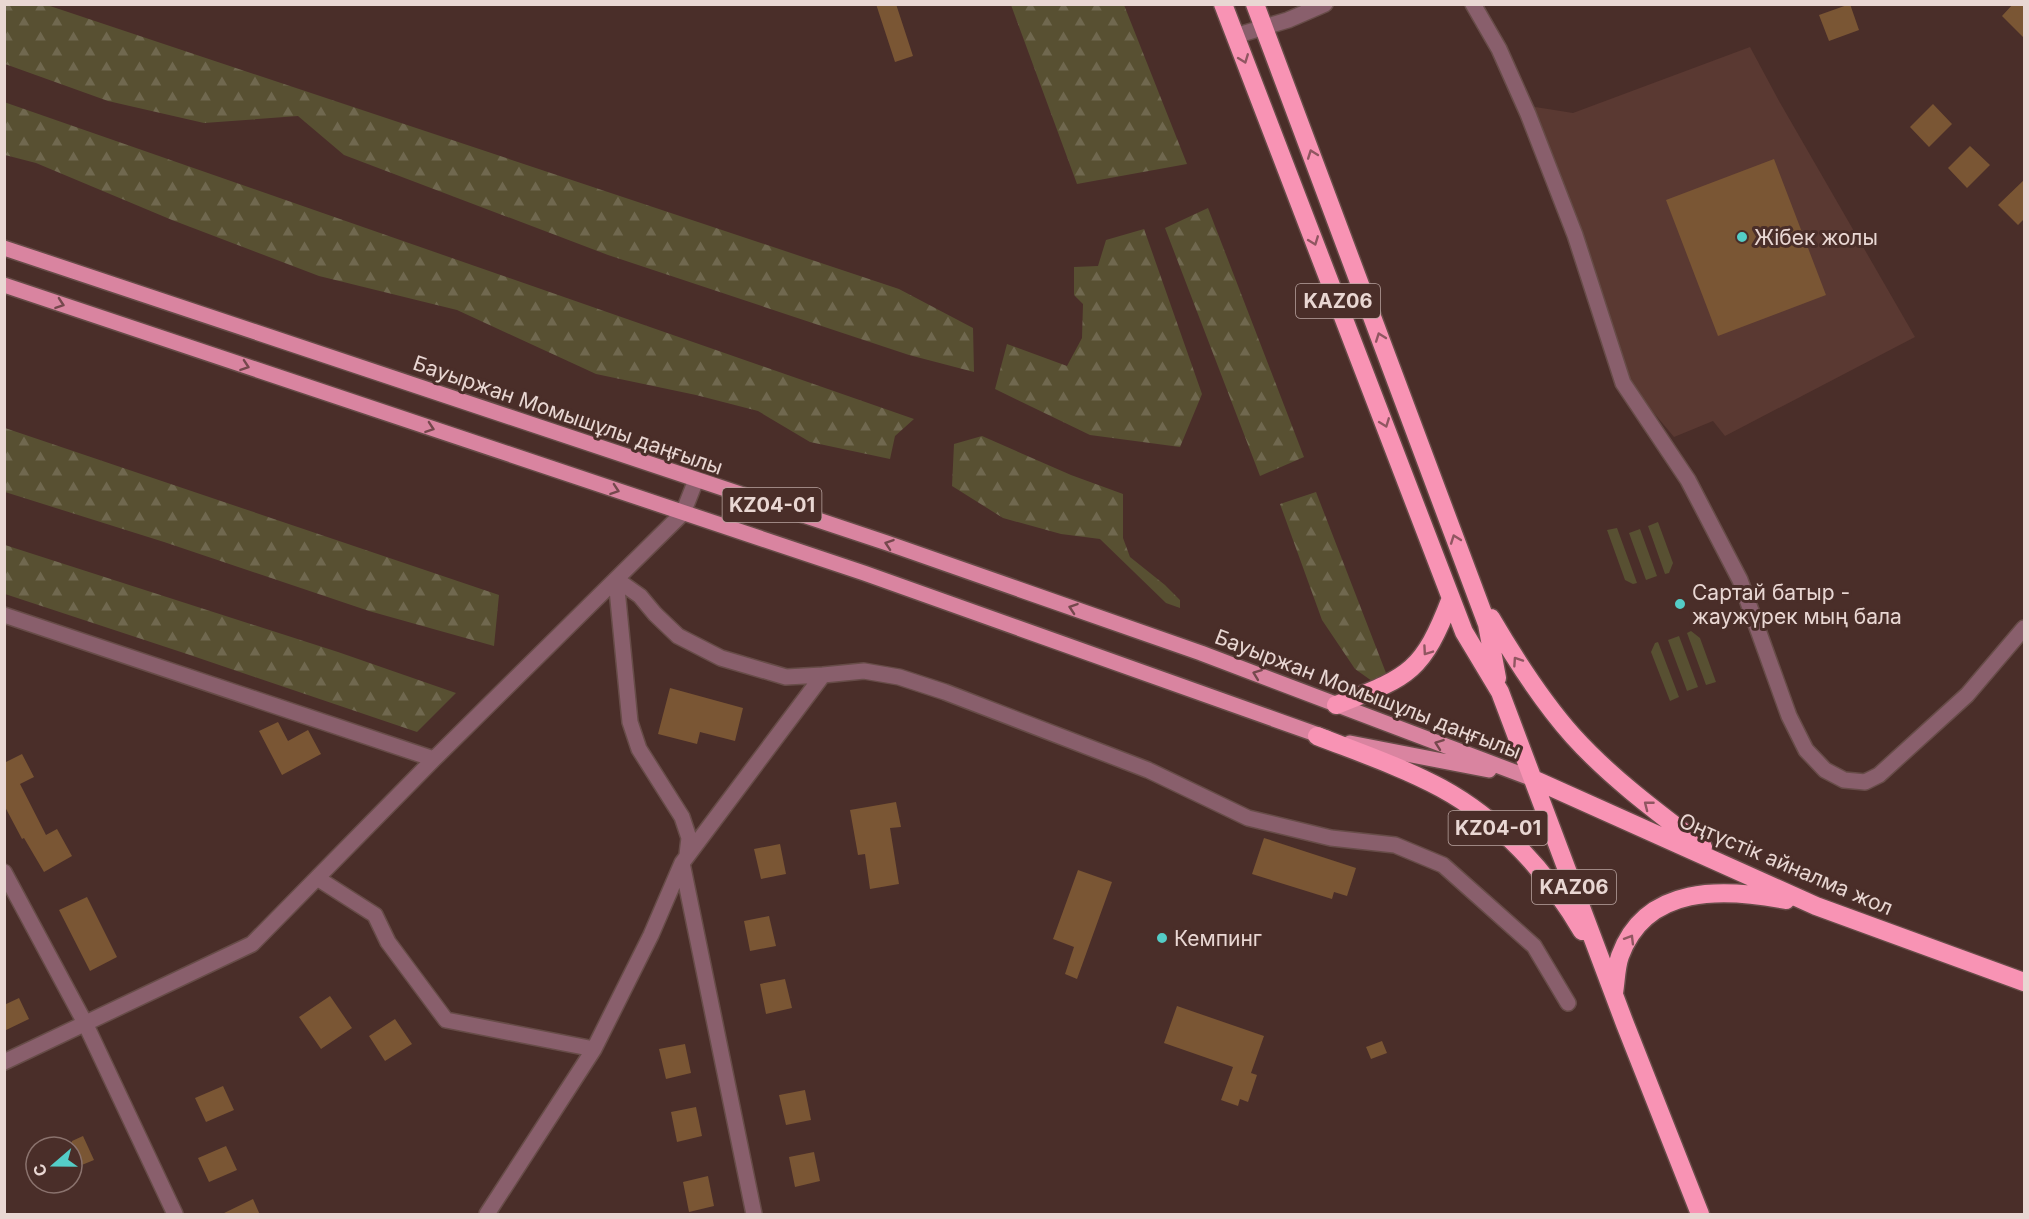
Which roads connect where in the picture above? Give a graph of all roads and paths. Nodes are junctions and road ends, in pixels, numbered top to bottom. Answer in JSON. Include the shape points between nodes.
{"nodes":[{"id":1,"x":1223,"y":4,"type":"edge"},
{"id":2,"x":1255,"y":4,"type":"edge"},
{"id":3,"x":1325,"y":4,"type":"edge"},
{"id":4,"x":1473,"y":4,"type":"edge"},
{"id":5,"x":1264,"y":27,"type":"junction"},
{"id":6,"x":1235,"y":36,"type":"junction"},
{"id":7,"x":4,"y":248,"type":"edge"},
{"id":8,"x":4,"y":285,"type":"edge"},
{"id":9,"x":696,"y":480,"type":"junction"},
{"id":10,"x":683,"y":513,"type":"junction"},
{"id":11,"x":616,"y":579,"type":"junction"},
{"id":12,"x":1476,"y":594,"type":"junction"},
{"id":13,"x":1451,"y":598,"type":"junction"},
{"id":14,"x":4,"y":615,"type":"edge"},
{"id":15,"x":2025,"y":628,"type":"edge"},
{"id":16,"x":823,"y":675,"type":"junction"},
{"id":17,"x":1500,"y":692,"type":"junction"},
{"id":18,"x":1336,"y":705,"type":"junction"},
{"id":19,"x":1317,"y":736,"type":"junction"},
{"id":20,"x":434,"y":759,"type":"junction"},
{"id":21,"x":1533,"y":779,"type":"junction"},
{"id":22,"x":684,"y":859,"type":"junction"},
{"id":23,"x":1728,"y":866,"type":"junction"},
{"id":24,"x":4,"y":872,"type":"edge"},
{"id":25,"x":317,"y":878,"type":"junction"},
{"id":26,"x":1816,"y":906,"type":"junction"},
{"id":27,"x":2025,"y":982,"type":"edge"},
{"id":28,"x":1614,"y":994,"type":"junction"},
{"id":29,"x":1568,"y":1003,"type":"dead end"},
{"id":30,"x":85,"y":1023,"type":"junction"},
{"id":31,"x":594,"y":1048,"type":"junction"},
{"id":32,"x":4,"y":1062,"type":"edge"},
{"id":33,"x":175,"y":1215,"type":"edge"},
{"id":34,"x":487,"y":1215,"type":"edge"},
{"id":35,"x":754,"y":1215,"type":"edge"},
{"id":36,"x":1700,"y":1215,"type":"edge"}],
"edges":[{"from":1,"to":6,"type":"highway","number":"KАZ06"},
{"from":2,"to":5,"type":"highway","number":"KАZ06"},
{"from":3,"to":5,"type":"street"},
{"from":4,"to":15,"type":"street","via":[[1499,49],[1528,114],[1575,235],[1623,383],[1688,480],[1740,580],[1789,716],[1806,750],[1825,770],[1844,780],[1865,782],[1879,775],[1967,695]]},
{"from":5,"to":6,"type":"street"},
{"from":12,"to":5,"type":"highway","number":"KАZ06","one_way":true},
{"from":6,"to":13,"type":"highway","number":"KАZ06","one_way":true},
{"from":7,"to":9,"type":"main road","name":"Бауыржан Момышұлы даңғылы","number":"KZ04-01"},
{"from":8,"to":10,"type":"main road","name":"Бауыржан Момышұлы даңғылы","number":"KZ04-01","one_way":true},
{"from":9,"to":10,"type":"street"},
{"from":18,"to":9,"type":"main road","name":"Бауыржан Момышұлы даңғылы","number":"KZ04-01","one_way":true,"via":[[1201,653]]},
{"from":10,"to":11,"type":"street"},
{"from":10,"to":19,"type":"main road","name":"Бауыржан Момышұлы даңғылы","number":"KZ04-01","via":[[864,573]]},
{"from":11,"to":16,"type":"street","via":[[640,596],[678,636],[721,658],[786,677]]},
{"from":11,"to":20,"type":"street"},
{"from":11,"to":22,"type":"street","via":[[630,722],[639,749],[682,817],[689,838]]},
{"from":12,"to":17,"type":"highway","number":"KАZ06","via":[[1487,624]]},
{"from":23,"to":12,"type":"highway","one_way":true,"via":[[1641,800],[1573,736],[1531,682]]},
{"from":13,"to":17,"type":"highway","number":"KАZ06","via":[[1464,632]]},
{"from":13,"to":18,"type":"highway","one_way":true,"via":[[1431,645],[1419,662],[1390,684]]},
{"from":14,"to":20,"type":"street"},
{"from":16,"to":22,"type":"street"},
{"from":16,"to":29,"type":"street","via":[[864,671],[899,677],[1148,770],[1248,818],[1331,838],[1395,845],[1443,865],[1534,946]]},
{"from":17,"to":21,"type":"highway","number":"KАZ06"},
{"from":21,"to":18,"type":"main road","name":"Бауыржан Момышұлы даңғылы","number":"KZ04-01","one_way":true},
{"from":19,"to":21,"type":"main road","name":"Бауыржан Момышұлы даңғылы","number":"KZ04-01"},
{"from":19,"to":28,"type":"highway","number":"KZ04-01","via":[[1441,788],[1493,823],[1556,890]]},
{"from":20,"to":25,"type":"street"},
{"from":21,"to":23,"type":"highway","name":"Оңтүстік айналма жол"},
{"from":21,"to":28,"type":"highway","number":"KАZ06"},
{"from":22,"to":31,"type":"street"},
{"from":22,"to":35,"type":"street"},
{"from":23,"to":26,"type":"highway","name":"Оңтүстік айналма жол"},
{"from":24,"to":30,"type":"street"},
{"from":25,"to":30,"type":"street","via":[[252,944]]},
{"from":25,"to":31,"type":"street","via":[[375,915],[388,942],[446,1020]]},
{"from":26,"to":27,"type":"highway","name":"Оңтүстік айналма жол"},
{"from":28,"to":26,"type":"highway","one_way":true,"via":[[1620,957],[1632,935],[1647,915],[1668,902],[1728,892]]},
{"from":28,"to":36,"type":"highway","number":"KАZ06"},
{"from":30,"to":32,"type":"street"},
{"from":30,"to":33,"type":"street"},
{"from":31,"to":34,"type":"street"}]}
